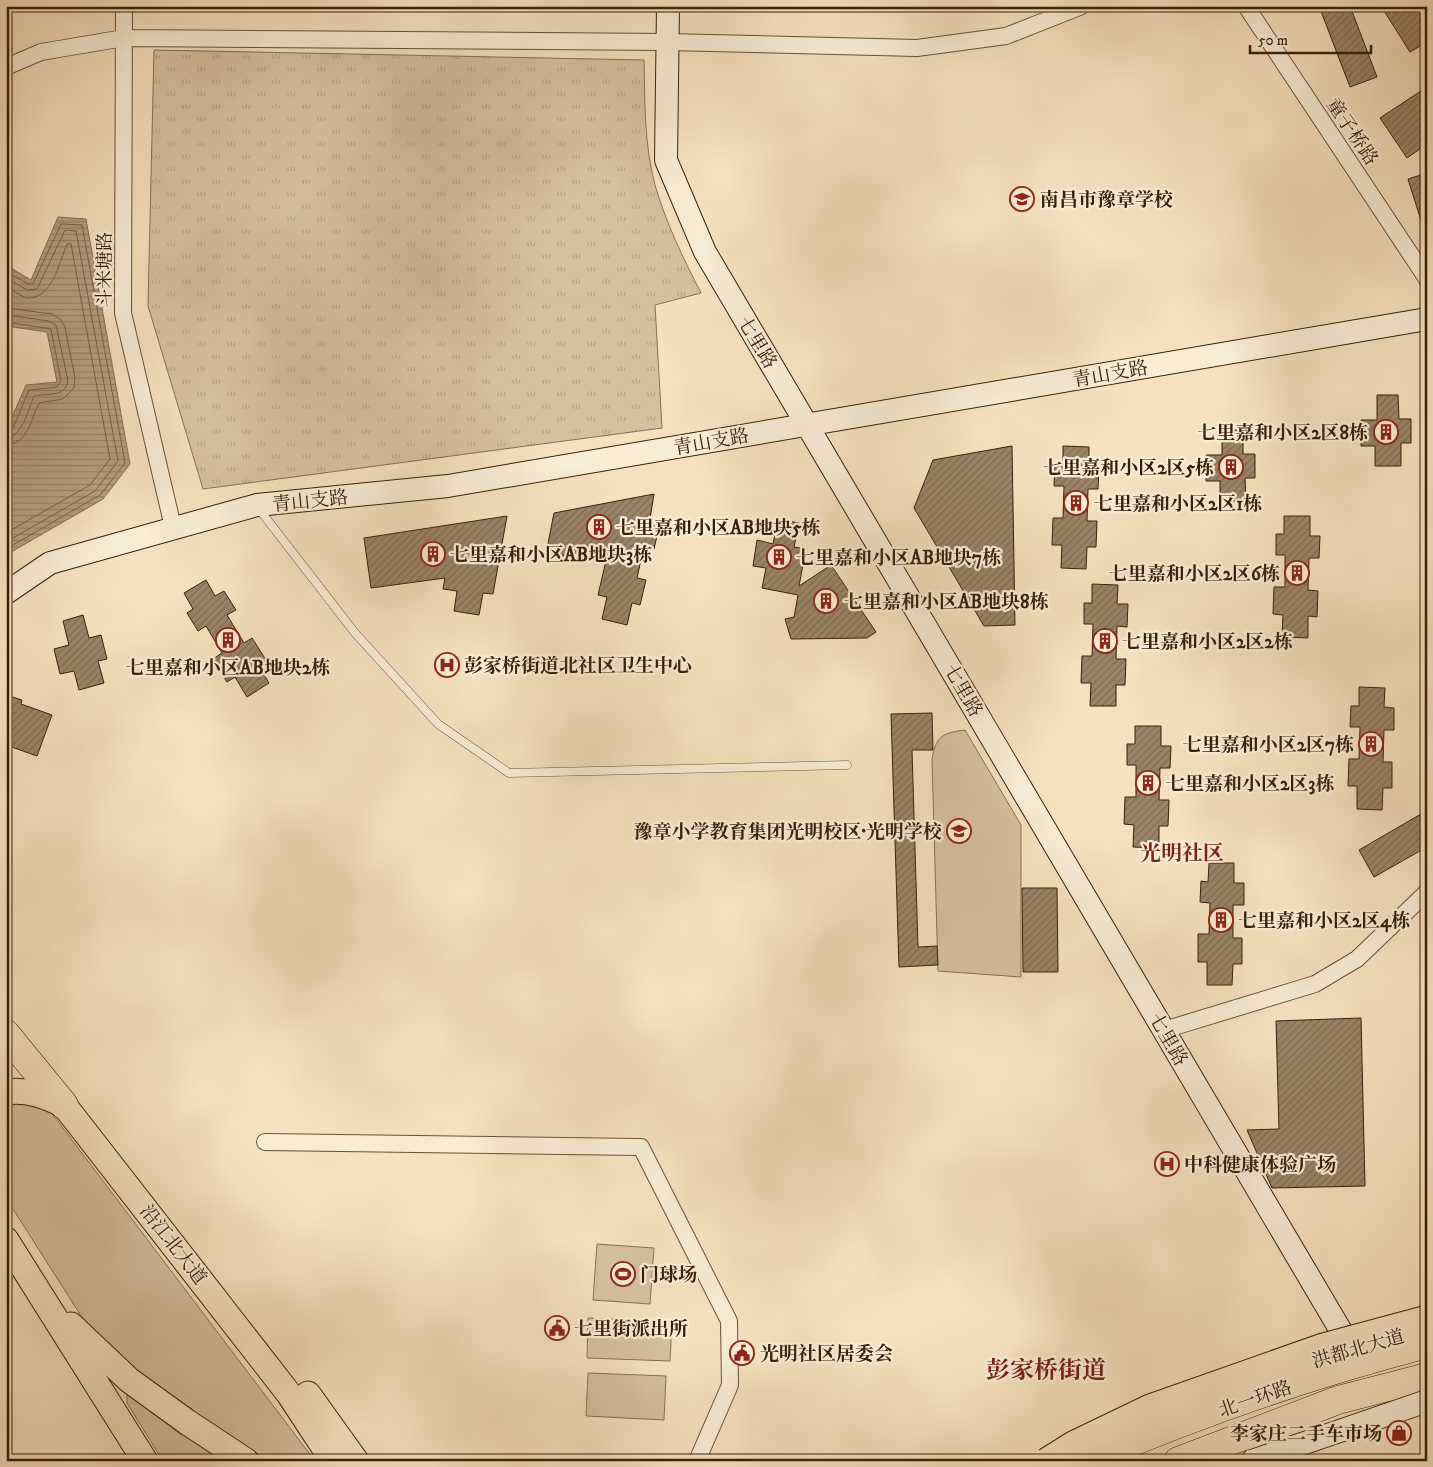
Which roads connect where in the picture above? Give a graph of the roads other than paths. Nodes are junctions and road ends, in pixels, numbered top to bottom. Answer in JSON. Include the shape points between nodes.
{"nodes":[{"id":1,"x":124,"y":6,"type":"edge"},
{"id":2,"x":668,"y":6,"type":"edge"},
{"id":3,"x":1082,"y":6,"type":"edge"},
{"id":4,"x":1246,"y":6,"type":"edge"},
{"id":5,"x":124,"y":38,"type":"junction"},
{"id":6,"x":667,"y":42,"type":"junction"},
{"id":7,"x":6,"y":67,"type":"edge"},
{"id":8,"x":1427,"y":279,"type":"edge"},
{"id":9,"x":1427,"y":319,"type":"edge"},
{"id":10,"x":808,"y":425,"type":"junction"},
{"id":11,"x":257,"y":505,"type":"junction"},
{"id":12,"x":174,"y":527,"type":"junction"},
{"id":13,"x":6,"y":593,"type":"edge"},
{"id":14,"x":847,"y":765,"type":"dead end"},
{"id":15,"x":1427,"y":892,"type":"edge"},
{"id":16,"x":1164,"y":1030,"type":"junction"},
{"id":17,"x":6,"y":1034,"type":"edge"},
{"id":18,"x":6,"y":1092,"type":"edge"},
{"id":19,"x":64,"y":1105,"type":"junction"},
{"id":20,"x":265,"y":1142,"type":"dead end"},
{"id":21,"x":6,"y":1240,"type":"edge"},
{"id":22,"x":177,"y":1247,"type":"junction"},
{"id":23,"x":46,"y":1301,"type":"junction"},
{"id":24,"x":1427,"y":1318,"type":"edge"},
{"id":25,"x":1427,"y":1328,"type":"edge"},
{"id":26,"x":1427,"y":1344,"type":"edge"},
{"id":27,"x":1351,"y":1348,"type":"junction"},
{"id":28,"x":1427,"y":1377,"type":"edge"},
{"id":29,"x":1427,"y":1382,"type":"edge"},
{"id":30,"x":1427,"y":1401,"type":"edge"},
{"id":31,"x":145,"y":1461,"type":"edge"},
{"id":32,"x":246,"y":1461,"type":"edge"},
{"id":33,"x":333,"y":1461,"type":"edge"},
{"id":34,"x":356,"y":1461,"type":"edge"},
{"id":35,"x":697,"y":1461,"type":"edge"},
{"id":36,"x":1046,"y":1461,"type":"edge"},
{"id":37,"x":1087,"y":1461,"type":"edge"},
{"id":38,"x":1103,"y":1461,"type":"edge"},
{"id":39,"x":1178,"y":1461,"type":"edge"},
{"id":40,"x":1253,"y":1461,"type":"edge"}],
"edges":[{"from":1,"to":5,"type":"street","name":"斗米塘路"},
{"from":2,"to":6,"type":"street","name":"七里路"},
{"from":3,"to":6,"type":"street","via":[[1006,36],[917,48]]},
{"from":4,"to":8,"type":"street","name":"童子桥路"},
{"from":5,"to":6,"type":"street"},
{"from":5,"to":7,"type":"street","via":[[41,52]]},
{"from":5,"to":12,"type":"street","name":"斗米塘路","via":[[123,313]]},
{"from":6,"to":10,"type":"street","name":"七里路","via":[[666,160],[705,252]]},
{"from":9,"to":10,"type":"street","name":"青山支路"},
{"from":10,"to":11,"type":"street","name":"青山支路","via":[[448,486]]},
{"from":10,"to":16,"type":"street","name":"七里路"},
{"from":11,"to":12,"type":"street","name":"青山支路"},
{"from":11,"to":14,"type":"lane","via":[[355,633],[438,724],[509,773]]},
{"from":12,"to":13,"type":"street","name":"青山支路","via":[[50,562]]},
{"from":15,"to":16,"type":"street","via":[[1357,959],[1315,984]]},
{"from":16,"to":27,"type":"street","name":"七里路"},
{"from":17,"to":19,"type":"highway","name":"沿江北大道"},
{"from":18,"to":19,"type":"main road","via":[[20,1090],[40,1094]]},
{"from":19,"to":22,"type":"main road","name":"沿江北大道"},
{"from":20,"to":35,"type":"street","via":[[641,1148],[729,1321],[730,1385]]},
{"from":21,"to":23,"type":"main road"},
{"from":22,"to":33,"type":"main road","name":"沿江北大道","via":[[289,1394]]},
{"from":22,"to":34,"type":"main road","via":[[294,1375]]},
{"from":23,"to":31,"type":"main road"},
{"from":23,"to":32,"type":"main road","via":[[129,1380]]},
{"from":24,"to":36,"type":"main road","bridge":true,"via":[[1323,1346],[1150,1407],[1072,1444]]},
{"from":25,"to":27,"type":"main road","name":"洪都北大道"},
{"from":26,"to":37,"type":"highway","name":"北一环路","bridge":true,"via":[[1376,1357],[1281,1389]]},
{"from":27,"to":38,"type":"main road","name":"洪都北大道","via":[[1181,1405],[1153,1422],[1116,1455]]},
{"from":28,"to":39,"type":"highway","name":"北一环路","via":[[1338,1400]]},
{"from":29,"to":40,"type":"main road","via":[[1325,1409],[1297,1423]]},
{"from":30,"to":40,"type":"street","bridge":true}]}
